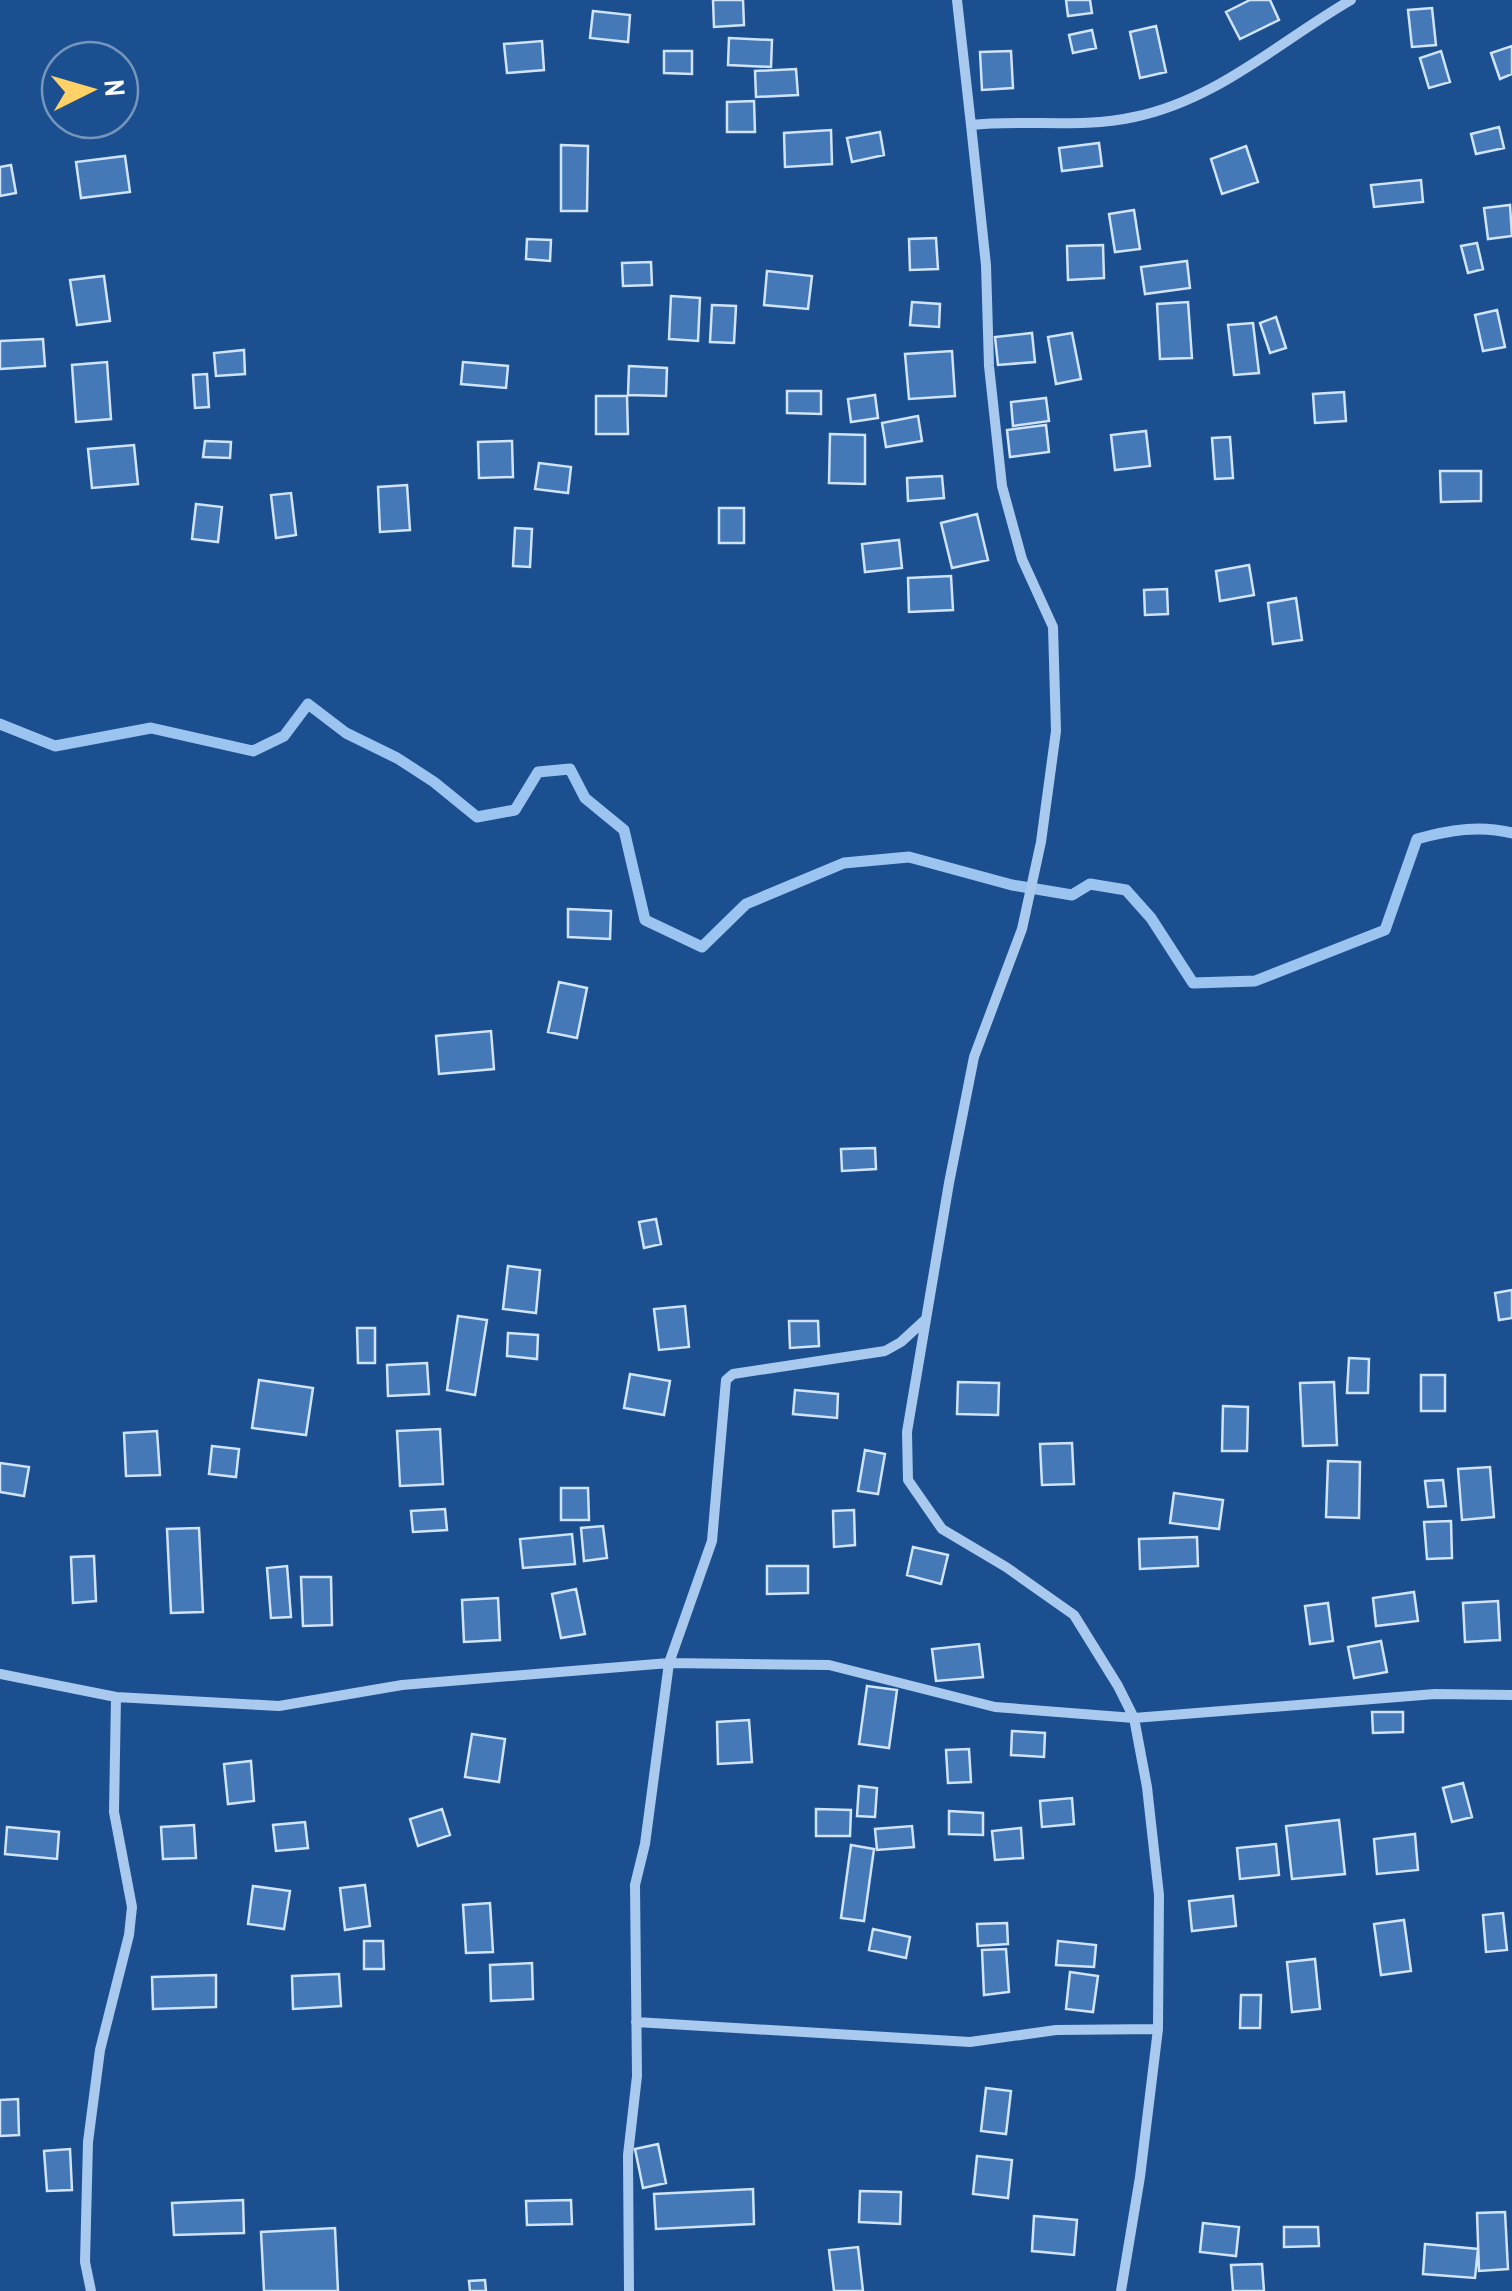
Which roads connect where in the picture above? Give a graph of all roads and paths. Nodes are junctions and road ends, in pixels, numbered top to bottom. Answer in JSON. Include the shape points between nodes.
{"nodes":[{"id":1,"x":957,"y":0,"type":"edge"},
{"id":2,"x":1351,"y":0,"type":"edge"},
{"id":3,"x":971,"y":125,"type":"junction"},
{"id":4,"x":926,"y":1318,"type":"junction"},
{"id":5,"x":669,"y":1663,"type":"junction"},
{"id":6,"x":0,"y":1674,"type":"edge"},
{"id":7,"x":1512,"y":1696,"type":"edge"},
{"id":8,"x":116,"y":1697,"type":"junction"},
{"id":9,"x":1134,"y":1718,"type":"junction"},
{"id":10,"x":636,"y":2022,"type":"junction"},
{"id":11,"x":1158,"y":2029,"type":"junction"},
{"id":12,"x":91,"y":2291,"type":"edge"},
{"id":13,"x":629,"y":2291,"type":"edge"},
{"id":14,"x":1121,"y":2291,"type":"edge"}],
"edges":[{"from":1,"to":3,"type":"street"},
{"from":2,"to":3,"type":"street","via":[[1213,90],[1134,117]]},
{"from":3,"to":4,"type":"street","via":[[1002,486],[1022,559],[1052,627],[1056,731],[1022,929],[974,1057]]},
{"from":4,"to":5,"type":"street","via":[[884,1352],[726,1380],[712,1541]]},
{"from":4,"to":9,"type":"street","via":[[907,1432],[908,1480],[942,1528],[1074,1615]]},
{"from":5,"to":8,"type":"street","via":[[402,1686],[279,1706]]},
{"from":5,"to":9,"type":"street","via":[[828,1665],[995,1707]]},
{"from":5,"to":10,"type":"street","via":[[635,1885]]},
{"from":6,"to":8,"type":"street"},
{"from":7,"to":9,"type":"street","via":[[1435,1694]]},
{"from":8,"to":12,"type":"street","via":[[114,1812],[132,1907],[100,2050],[88,2142],[85,2262]]},
{"from":9,"to":11,"type":"street","via":[[1159,1895]]},
{"from":10,"to":11,"type":"street","via":[[970,2042],[1056,2030]]},
{"from":10,"to":13,"type":"street"},
{"from":11,"to":14,"type":"street"}]}
